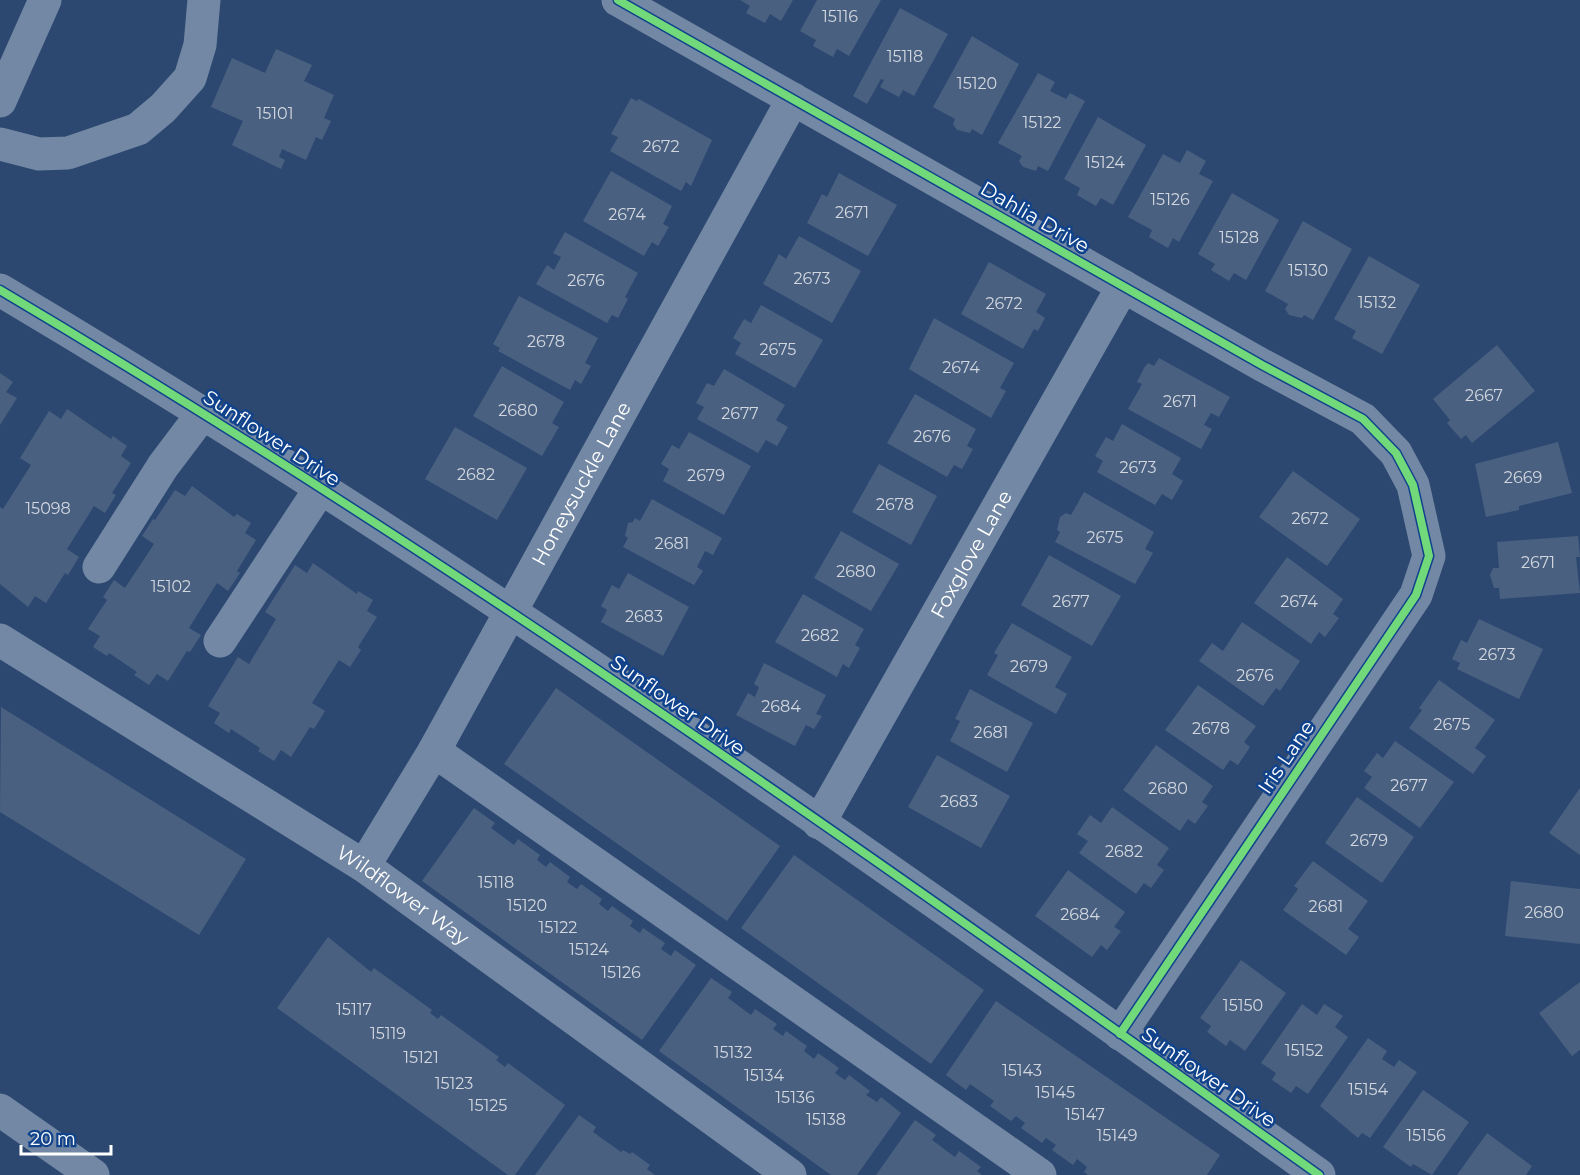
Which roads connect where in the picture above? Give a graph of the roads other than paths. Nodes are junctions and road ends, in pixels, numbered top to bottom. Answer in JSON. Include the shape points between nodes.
{"nodes":[{"id":1,"x":45,"y":0,"type":"edge"},
{"id":2,"x":204,"y":0,"type":"edge"},
{"id":3,"x":618,"y":0,"type":"edge"},
{"id":4,"x":793,"y":99,"type":"junction"},
{"id":5,"x":0,"y":102,"type":"edge"},
{"id":6,"x":0,"y":144,"type":"edge"},
{"id":7,"x":1123,"y":286,"type":"junction"},
{"id":8,"x":0,"y":290,"type":"edge"},
{"id":9,"x":203,"y":413,"type":"junction"},
{"id":10,"x":1413,"y":485,"type":"joint"},
{"id":11,"x":320,"y":489,"type":"junction"},
{"id":12,"x":99,"y":567,"type":"dead end"},
{"id":13,"x":510,"y":612,"type":"junction"},
{"id":14,"x":0,"y":640,"type":"edge"},
{"id":15,"x":220,"y":641,"type":"dead end"},
{"id":16,"x":434,"y":751,"type":"junction"},
{"id":17,"x":819,"y":823,"type":"junction"},
{"id":18,"x":364,"y":866,"type":"junction"},
{"id":19,"x":1120,"y":1034,"type":"junction"},
{"id":20,"x":0,"y":1110,"type":"edge"},
{"id":21,"x":1301,"y":1170,"type":"edge"},
{"id":22,"x":93,"y":1175,"type":"edge"},
{"id":23,"x":790,"y":1175,"type":"edge"},
{"id":24,"x":1040,"y":1175,"type":"edge"}],
"edges":[{"from":1,"to":5,"type":"street"},
{"from":2,"to":6,"type":"street","via":[[200,45],[190,78],[138,129],[68,153],[39,154]]},
{"from":3,"to":4,"type":"street","name":"Dahlia Drive"},
{"from":4,"to":7,"type":"street","name":"Dahlia Drive"},
{"from":4,"to":13,"type":"street","name":"Honeysuckle Lane"},
{"from":7,"to":10,"type":"street","name":"Dahlia Drive","via":[[1364,418],[1396,453]]},
{"from":7,"to":17,"type":"street","name":"Foxglove Lane"},
{"from":8,"to":9,"type":"street","name":"Sunflower Drive"},
{"from":9,"to":11,"type":"street","name":"Sunflower Drive"},
{"from":9,"to":12,"type":"street","via":[[162,466]]},
{"from":10,"to":19,"type":"street","name":"Iris Lane","via":[[1429,556],[1416,595]]},
{"from":11,"to":13,"type":"street","name":"Sunflower Drive"},
{"from":11,"to":15,"type":"street"},
{"from":13,"to":16,"type":"street","name":"Honeysuckle Lane"},
{"from":13,"to":17,"type":"street","name":"Sunflower Drive","via":[[624,686]]},
{"from":14,"to":18,"type":"street","name":"Wildflower Way"},
{"from":16,"to":18,"type":"street","name":"Honeysuckle Lane"},
{"from":16,"to":24,"type":"street"},
{"from":17,"to":19,"type":"street","name":"Sunflower Drive"},
{"from":18,"to":23,"type":"street","name":"Wildflower Way"},
{"from":19,"to":21,"type":"street","name":"Sunflower Drive"},
{"from":20,"to":22,"type":"street"}]}
